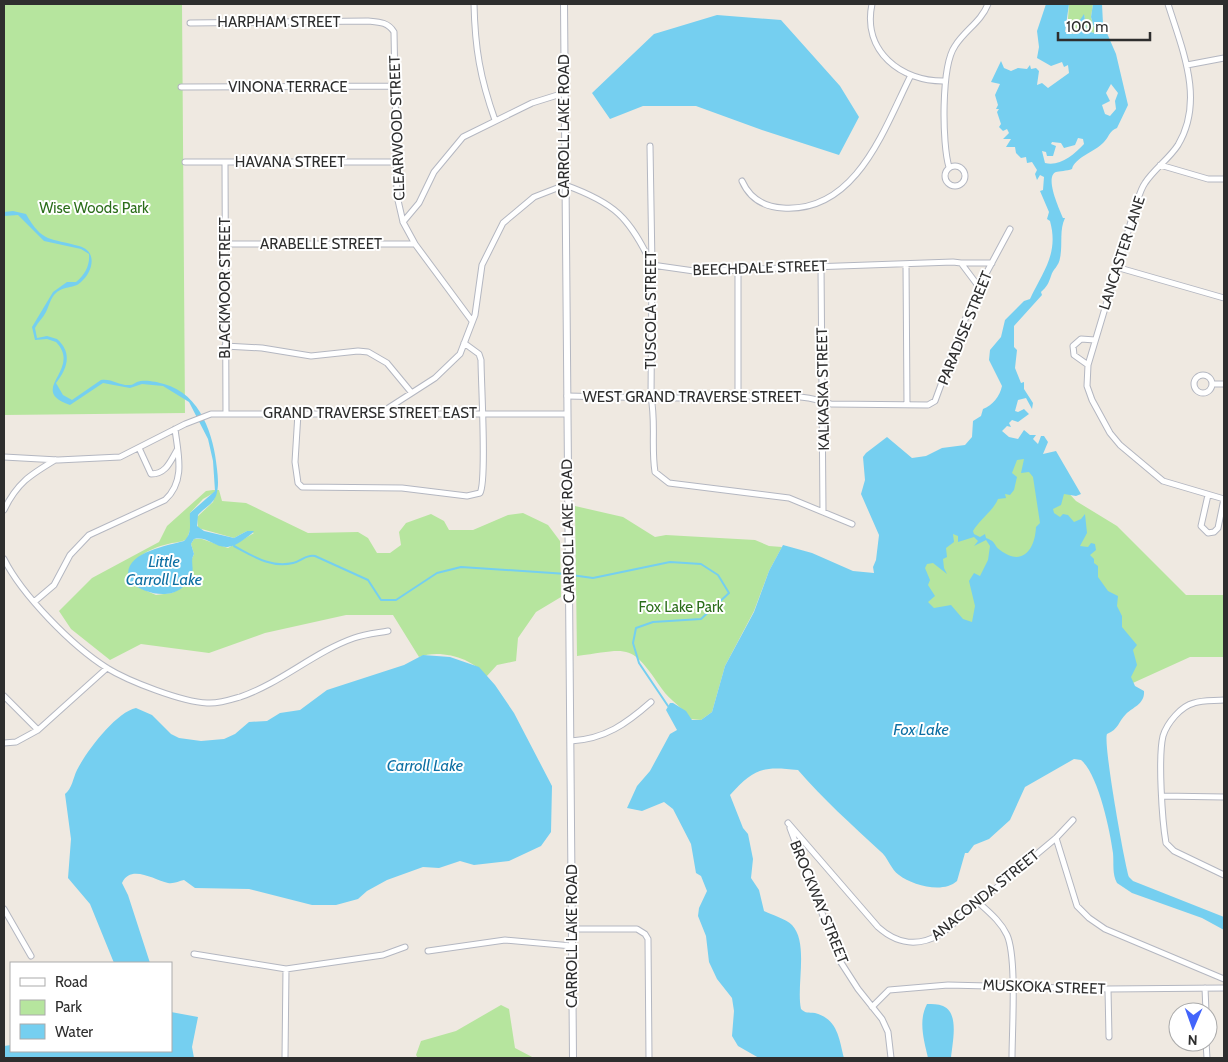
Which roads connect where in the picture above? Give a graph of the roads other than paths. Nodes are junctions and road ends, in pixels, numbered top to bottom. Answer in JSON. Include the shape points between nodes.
{"nodes":[{"id":1,"x":474,"y":4,"type":"edge"},
{"id":2,"x":564,"y":4,"type":"edge"},
{"id":3,"x":872,"y":4,"type":"edge"},
{"id":4,"x":988,"y":4,"type":"edge"},
{"id":5,"x":1168,"y":4,"type":"edge"},
{"id":6,"x":368,"y":21,"type":"joint"},
{"id":7,"x":190,"y":23,"type":"dead end"},
{"id":8,"x":1224,"y":58,"type":"edge"},
{"id":9,"x":1187,"y":65,"type":"junction"},
{"id":10,"x":910,"y":76,"type":"junction"},
{"id":11,"x":945,"y":81,"type":"junction"},
{"id":12,"x":395,"y":86,"type":"junction"},
{"id":13,"x":181,"y":87,"type":"dead end"},
{"id":14,"x":564,"y":93,"type":"junction"},
{"id":15,"x":495,"y":120,"type":"junction"},
{"id":16,"x":650,"y":146,"type":"dead end"},
{"id":17,"x":185,"y":162,"type":"dead end"},
{"id":18,"x":225,"y":162,"type":"junction"},
{"id":19,"x":395,"y":162,"type":"junction"},
{"id":20,"x":1160,"y":165,"type":"junction"},
{"id":21,"x":949,"y":167,"type":"junction"},
{"id":22,"x":1224,"y":179,"type":"edge"},
{"id":23,"x":742,"y":181,"type":"dead end"},
{"id":24,"x":565,"y":185,"type":"junction"},
{"id":25,"x":403,"y":222,"type":"junction"},
{"id":26,"x":1010,"y":229,"type":"dead end"},
{"id":27,"x":226,"y":244,"type":"junction"},
{"id":28,"x":415,"y":244,"type":"junction"},
{"id":29,"x":961,"y":263,"type":"junction"},
{"id":30,"x":992,"y":263,"type":"junction"},
{"id":31,"x":906,"y":264,"type":"junction"},
{"id":32,"x":652,"y":265,"type":"junction"},
{"id":33,"x":821,"y":266,"type":"junction"},
{"id":34,"x":1116,"y":267,"type":"junction"},
{"id":35,"x":738,"y":269,"type":"junction"},
{"id":36,"x":979,"y":287,"type":"junction"},
{"id":37,"x":1224,"y":298,"type":"edge"},
{"id":38,"x":472,"y":321,"type":"junction"},
{"id":39,"x":1095,"y":340,"type":"junction"},
{"id":40,"x":464,"y":343,"type":"junction"},
{"id":41,"x":225,"y":346,"type":"junction"},
{"id":42,"x":1088,"y":365,"type":"junction"},
{"id":43,"x":1212,"y":384,"type":"dead end"},
{"id":44,"x":1224,"y":384,"type":"edge"},
{"id":45,"x":411,"y":392,"type":"junction"},
{"id":46,"x":567,"y":396,"type":"junction"},
{"id":47,"x":738,"y":397,"type":"junction"},
{"id":48,"x":651,"y":398,"type":"junction"},
{"id":49,"x":824,"y":401,"type":"junction"},
{"id":50,"x":935,"y":401,"type":"joint"},
{"id":51,"x":907,"y":405,"type":"junction"},
{"id":52,"x":298,"y":413,"type":"junction"},
{"id":53,"x":481,"y":413,"type":"junction"},
{"id":54,"x":226,"y":414,"type":"junction"},
{"id":55,"x":380,"y":414,"type":"junction"},
{"id":56,"x":567,"y":414,"type":"junction"},
{"id":57,"x":175,"y":429,"type":"junction"},
{"id":58,"x":139,"y":448,"type":"junction"},
{"id":59,"x":177,"y":450,"type":"junction"},
{"id":60,"x":4,"y":457,"type":"edge"},
{"id":61,"x":55,"y":460,"type":"junction"},
{"id":62,"x":1208,"y":495,"type":"junction"},
{"id":63,"x":1224,"y":499,"type":"edge"},
{"id":64,"x":4,"y":510,"type":"edge"},
{"id":65,"x":823,"y":512,"type":"junction"},
{"id":66,"x":852,"y":524,"type":"dead end"},
{"id":67,"x":4,"y":559,"type":"edge"},
{"id":68,"x":34,"y":602,"type":"junction"},
{"id":69,"x":388,"y":631,"type":"dead end"},
{"id":70,"x":107,"y":668,"type":"junction"},
{"id":71,"x":4,"y":696,"type":"edge"},
{"id":72,"x":1224,"y":700,"type":"edge"},
{"id":73,"x":651,"y":702,"type":"dead end"},
{"id":74,"x":38,"y":730,"type":"junction"},
{"id":75,"x":571,"y":741,"type":"junction"},
{"id":76,"x":4,"y":743,"type":"edge"},
{"id":77,"x":1162,"y":796,"type":"junction"},
{"id":78,"x":1224,"y":797,"type":"edge"},
{"id":79,"x":1073,"y":820,"type":"dead end"},
{"id":80,"x":788,"y":823,"type":"joint"},
{"id":81,"x":1056,"y":838,"type":"junction"},
{"id":82,"x":1224,"y":875,"type":"edge"},
{"id":83,"x":979,"y":903,"type":"junction"},
{"id":84,"x":4,"y":909,"type":"edge"},
{"id":85,"x":572,"y":929,"type":"junction"},
{"id":86,"x":572,"y":946,"type":"junction"},
{"id":87,"x":406,"y":947,"type":"dead end"},
{"id":88,"x":428,"y":951,"type":"dead end"},
{"id":89,"x":194,"y":954,"type":"dead end"},
{"id":90,"x":31,"y":956,"type":"dead end"},
{"id":91,"x":286,"y":969,"type":"junction"},
{"id":92,"x":1224,"y":979,"type":"edge"},
{"id":93,"x":1012,"y":986,"type":"junction"},
{"id":94,"x":1205,"y":988,"type":"junction"},
{"id":95,"x":1224,"y":988,"type":"edge"},
{"id":96,"x":1108,"y":989,"type":"junction"},
{"id":97,"x":1206,"y":1002,"type":"edge"},
{"id":98,"x":872,"y":1007,"type":"junction"},
{"id":99,"x":1109,"y":1036,"type":"dead end"},
{"id":100,"x":285,"y":1058,"type":"edge"},
{"id":101,"x":573,"y":1058,"type":"edge"},
{"id":102,"x":649,"y":1058,"type":"edge"},
{"id":103,"x":891,"y":1058,"type":"edge"},
{"id":104,"x":1012,"y":1058,"type":"edge"}],
"edges":[{"from":1,"to":15,"type":"street","via":[[482,84]]},
{"from":2,"to":14,"type":"street","name":"CARROLL LAKE ROAD"},
{"from":3,"to":10,"type":"street","via":[[870,24],[879,48],[895,68]]},
{"from":4,"to":11,"type":"street","via":[[981,18],[954,47]]},
{"from":5,"to":9,"type":"street","name":"LANCASTER LANE"},
{"from":6,"to":7,"type":"street","name":"HARPHAM STREET"},
{"from":6,"to":12,"type":"street","name":"CLEARWOOD STREET","via":[[387,23],[394,32]]},
{"from":8,"to":9,"type":"street"},
{"from":9,"to":20,"type":"street","name":"LANCASTER LANE","via":[[1191,103],[1186,126],[1178,145]]},
{"from":10,"to":11,"type":"street","via":[[930,82]]},
{"from":10,"to":23,"type":"street","via":[[863,167],[832,197],[804,206],[775,208],[755,200]]},
{"from":11,"to":21,"type":"street"},
{"from":12,"to":13,"type":"street","name":"VINONA TERRACE"},
{"from":12,"to":19,"type":"street","name":"CLEARWOOD STREET"},
{"from":14,"to":15,"type":"street"},
{"from":14,"to":24,"type":"street","name":"CARROLL LAKE ROAD"},
{"from":15,"to":25,"type":"street","via":[[463,136],[434,172],[419,204]]},
{"from":16,"to":32,"type":"street","name":"TUSCOLA STREET"},
{"from":17,"to":18,"type":"street","name":"HAVANA STREET"},
{"from":18,"to":19,"type":"street","name":"HAVANA STREET"},
{"from":18,"to":27,"type":"street","name":"BLACKMOOR STREET"},
{"from":19,"to":25,"type":"street","name":"CLEARWOOD STREET","via":[[397,196]]},
{"from":20,"to":22,"type":"street","via":[[1208,179]]},
{"from":20,"to":34,"type":"street","name":"LANCASTER LANE","via":[[1144,183]]},
{"from":21,"to":21,"type":"street","via":[[944,175],[946,182],[959,185],[965,176],[963,170],[957,166]]},
{"from":24,"to":32,"type":"street","via":[[596,196],[622,216]]},
{"from":24,"to":38,"type":"street","via":[[534,197],[503,223],[482,265]]},
{"from":24,"to":46,"type":"street","name":"CARROLL LAKE ROAD"},
{"from":25,"to":28,"type":"street","name":"CLEARWOOD STREET"},
{"from":26,"to":30,"type":"street","name":"PARADISE STREET"},
{"from":27,"to":28,"type":"street","name":"ARABELLE STREET"},
{"from":27,"to":41,"type":"street","name":"BLACKMOOR STREET"},
{"from":28,"to":38,"type":"street","name":"CLEARWOOD STREET"},
{"from":29,"to":30,"type":"street","name":"BEECHDALE STREET"},
{"from":29,"to":31,"type":"street","name":"BEECHDALE STREET"},
{"from":29,"to":36,"type":"street"},
{"from":30,"to":36,"type":"street","name":"PARADISE STREET"},
{"from":31,"to":33,"type":"street","name":"BEECHDALE STREET"},
{"from":31,"to":51,"type":"street"},
{"from":32,"to":35,"type":"street","name":"BEECHDALE STREET","via":[[694,271]]},
{"from":32,"to":48,"type":"street","name":"TUSCOLA STREET"},
{"from":33,"to":35,"type":"street","name":"BEECHDALE STREET"},
{"from":33,"to":49,"type":"street","name":"KALKASKA STREET"},
{"from":34,"to":37,"type":"street"},
{"from":34,"to":39,"type":"street","name":"LANCASTER LANE"},
{"from":35,"to":47,"type":"street"},
{"from":36,"to":50,"type":"street","name":"PARADISE STREET"},
{"from":38,"to":40,"type":"street"},
{"from":39,"to":42,"type":"street","name":"LANCASTER LANE"},
{"from":39,"to":42,"type":"street","via":[[1074,342],[1074,355]]},
{"from":40,"to":45,"type":"street","via":[[460,354],[435,378]]},
{"from":40,"to":53,"type":"street","via":[[479,354],[481,360]]},
{"from":41,"to":45,"type":"street","via":[[310,356],[368,352],[387,362]]},
{"from":41,"to":54,"type":"street","name":"BLACKMOOR STREET"},
{"from":42,"to":62,"type":"street","name":"LANCASTER LANE","via":[[1087,386],[1092,400],[1120,445],[1163,480]]},
{"from":43,"to":44,"type":"street"},
{"from":45,"to":55,"type":"street"},
{"from":46,"to":48,"type":"street","name":"WEST GRAND TRAVERSE STREET"},
{"from":46,"to":56,"type":"street","name":"CARROLL LAKE ROAD"},
{"from":47,"to":48,"type":"street","name":"WEST GRAND TRAVERSE STREET"},
{"from":47,"to":49,"type":"street","name":"WEST GRAND TRAVERSE STREET","via":[[787,396]]},
{"from":48,"to":65,"type":"street","name":"TUSCOLA STREET","via":[[655,472],[669,483],[789,498]]},
{"from":49,"to":51,"type":"street","name":"WEST GRAND TRAVERSE STREET","via":[[832,404]]},
{"from":49,"to":65,"type":"street","name":"KALKASKA STREET"},
{"from":50,"to":51,"type":"street","name":"WEST GRAND TRAVERSE STREET","via":[[928,405]]},
{"from":52,"to":53,"type":"street","via":[[296,474],[298,483],[306,489],[402,488],[467,496],[483,489]]},
{"from":52,"to":54,"type":"street","name":"GRAND TRAVERSE STREET EAST"},
{"from":52,"to":55,"type":"street","name":"GRAND TRAVERSE STREET EAST"},
{"from":53,"to":55,"type":"street","name":"GRAND TRAVERSE STREET EAST"},
{"from":53,"to":56,"type":"street","name":"GRAND TRAVERSE STREET EAST"},
{"from":54,"to":57,"type":"street","name":"GRAND TRAVERSE STREET EAST","via":[[205,416]]},
{"from":56,"to":75,"type":"street","name":"CARROLL LAKE ROAD"},
{"from":57,"to":58,"type":"street","name":"GRAND TRAVERSE STREET EAST"},
{"from":57,"to":59,"type":"street"},
{"from":58,"to":59,"type":"street","via":[[152,474],[165,470]]},
{"from":58,"to":61,"type":"street","via":[[110,459]]},
{"from":59,"to":68,"type":"street","via":[[179,478],[172,494],[166,500],[89,535],[70,555],[54,585]]},
{"from":60,"to":61,"type":"street"},
{"from":61,"to":64,"type":"street","via":[[24,478]]},
{"from":62,"to":63,"type":"street","name":"LANCASTER LANE"},
{"from":62,"to":63,"type":"street","via":[[1201,526],[1208,533],[1218,528]]},
{"from":65,"to":66,"type":"street"},
{"from":67,"to":68,"type":"street"},
{"from":68,"to":70,"type":"street"},
{"from":69,"to":70,"type":"street","via":[[355,638],[256,691],[216,702],[206,703],[178,696]]},
{"from":70,"to":74,"type":"street"},
{"from":71,"to":74,"type":"street"},
{"from":72,"to":77,"type":"street","via":[[1192,703],[1170,721],[1163,735]]},
{"from":73,"to":75,"type":"street","via":[[618,729],[592,739]]},
{"from":74,"to":76,"type":"street","via":[[16,742]]},
{"from":75,"to":85,"type":"street","name":"CARROLL LAKE ROAD"},
{"from":77,"to":78,"type":"street"},
{"from":77,"to":82,"type":"street","via":[[1166,843],[1174,851]]},
{"from":79,"to":81,"type":"street","name":"ANACONDA STREET"},
{"from":80,"to":83,"type":"street","name":"ANACONDA STREET","via":[[889,936],[908,942],[927,942],[942,934]]},
{"from":80,"to":98,"type":"street","name":"BROCKWAY STREET","via":[[840,962]]},
{"from":81,"to":83,"type":"street","name":"ANACONDA STREET"},
{"from":81,"to":92,"type":"street","via":[[1077,906],[1089,918],[1120,936]]},
{"from":83,"to":93,"type":"street","via":[[997,919],[1008,937]]},
{"from":84,"to":90,"type":"street"},
{"from":85,"to":86,"type":"street","name":"CARROLL LAKE ROAD"},
{"from":85,"to":102,"type":"street","via":[[637,929],[648,939]]},
{"from":86,"to":88,"type":"street","via":[[505,940]]},
{"from":86,"to":101,"type":"street","name":"CARROLL LAKE ROAD"},
{"from":87,"to":91,"type":"street","via":[[383,955]]},
{"from":89,"to":91,"type":"street"},
{"from":91,"to":100,"type":"street"},
{"from":93,"to":96,"type":"street","name":"MUSKOKA STREET"},
{"from":93,"to":98,"type":"street","name":"MUSKOKA STREET","via":[[900,988],[889,990]]},
{"from":93,"to":104,"type":"street"},
{"from":94,"to":95,"type":"street","name":"MUSKOKA STREET"},
{"from":94,"to":96,"type":"street","name":"MUSKOKA STREET"},
{"from":94,"to":97,"type":"street"},
{"from":96,"to":99,"type":"street"},
{"from":98,"to":103,"type":"street","name":"BROCKWAY STREET","via":[[888,1032]]}]}
